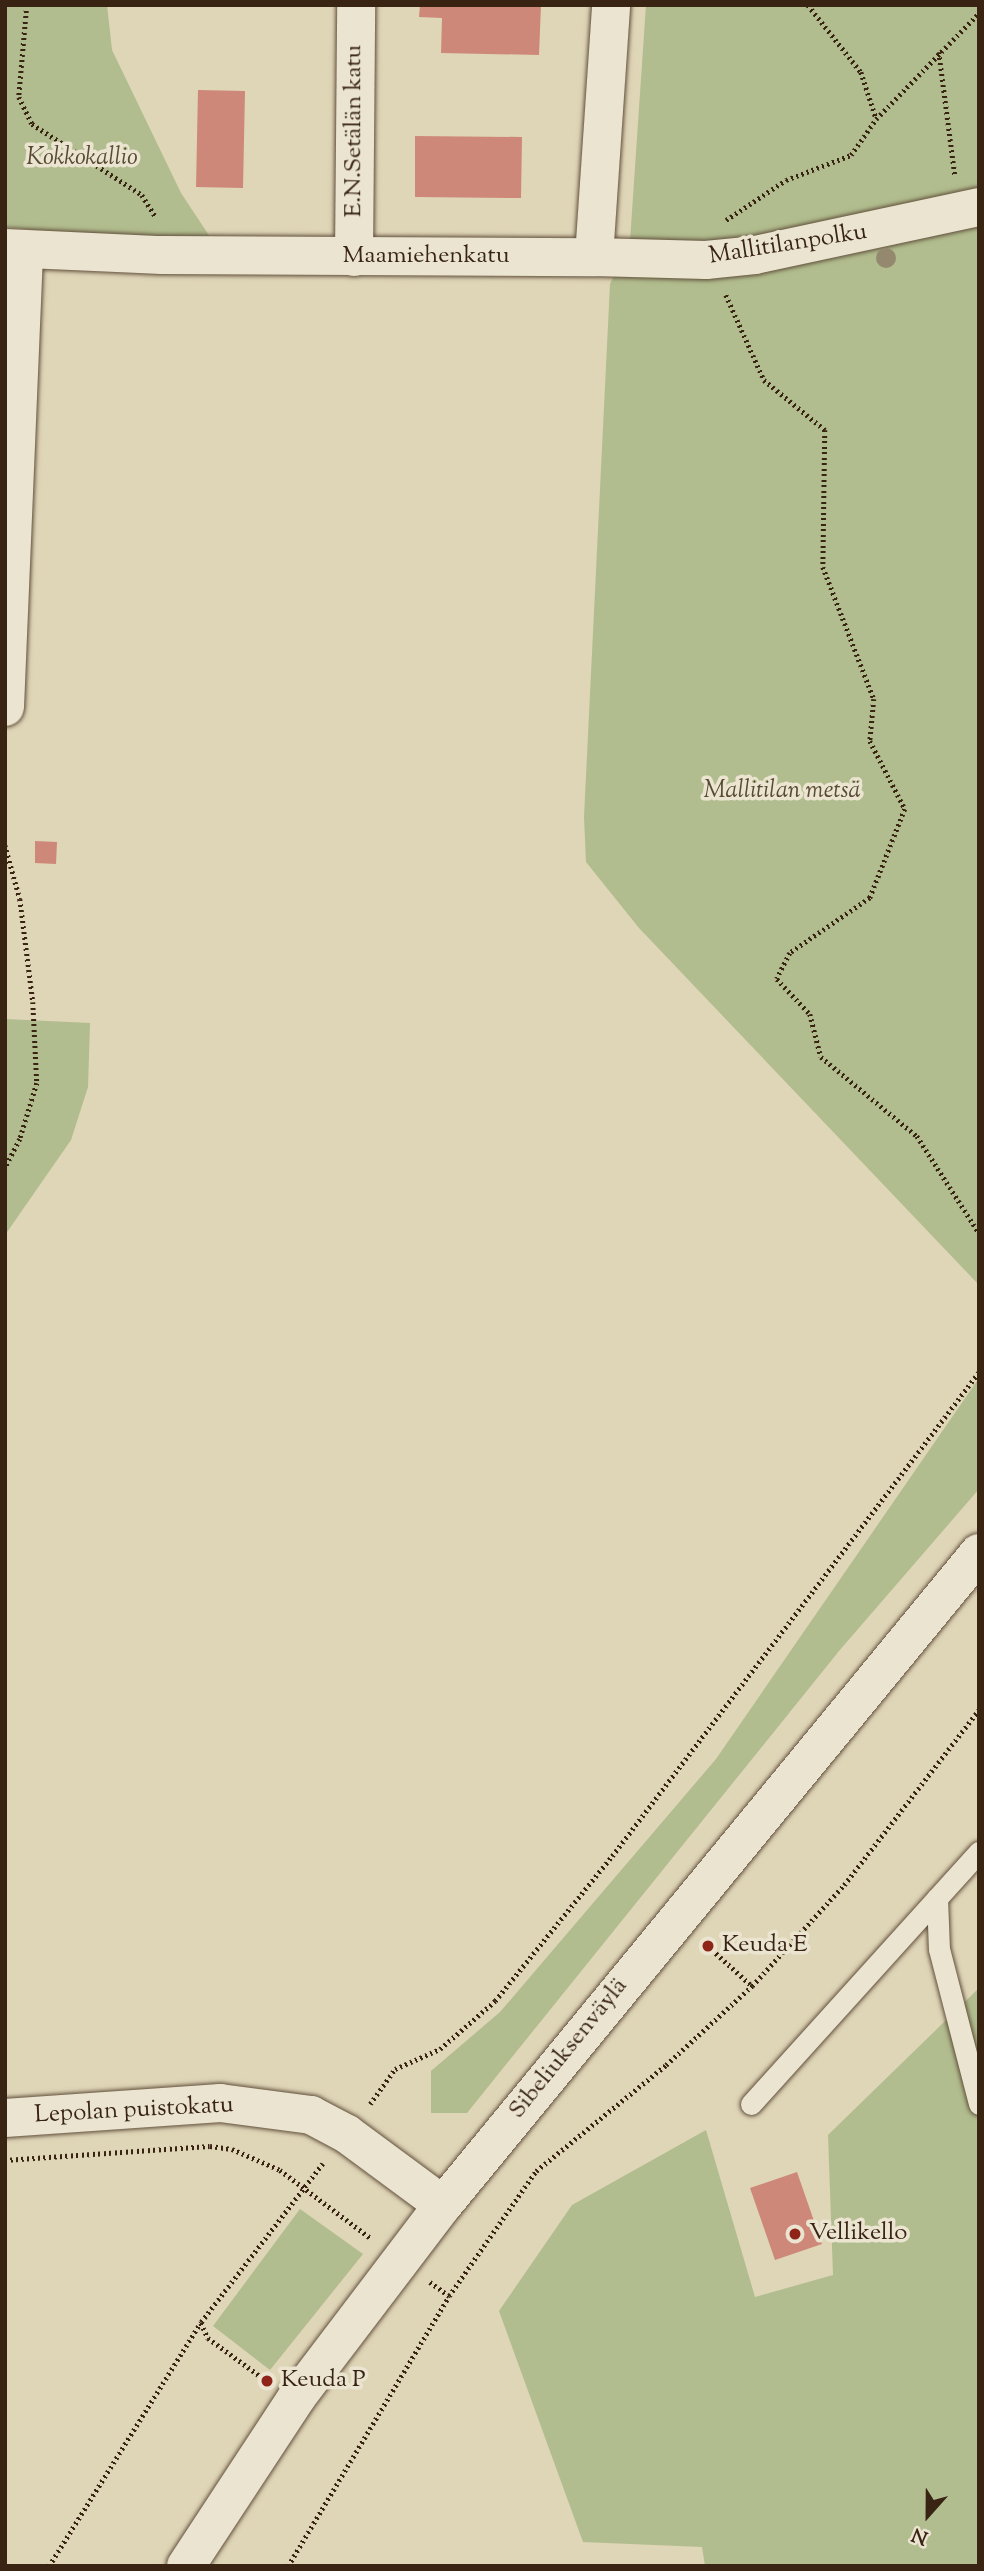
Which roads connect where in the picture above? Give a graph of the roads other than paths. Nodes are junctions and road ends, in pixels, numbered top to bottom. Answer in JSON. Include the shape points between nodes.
{"nodes":[{"id":1,"x":356,"y":5,"type":"edge"},
{"id":2,"x":611,"y":5,"type":"edge"},
{"id":3,"x":969,"y":210,"type":"edge"},
{"id":4,"x":15,"y":250,"type":"edge"},
{"id":5,"x":354,"y":257,"type":"junction"},
{"id":6,"x":594,"y":257,"type":"junction"},
{"id":7,"x":5,"y":707,"type":"edge"},
{"id":8,"x":979,"y":1553,"type":"edge"},
{"id":9,"x":979,"y":1852,"type":"edge"},
{"id":10,"x":937,"y":1898,"type":"junction"},
{"id":11,"x":751,"y":2104,"type":"dead end"},
{"id":12,"x":979,"y":2104,"type":"edge"},
{"id":13,"x":5,"y":2118,"type":"edge"},
{"id":14,"x":443,"y":2206,"type":"junction"},
{"id":15,"x":186,"y":2566,"type":"edge"}],
"edges":[{"from":1,"to":5,"type":"street","name":"E.N.Setälän katu"},
{"from":2,"to":6,"type":"street"},
{"from":3,"to":6,"type":"street","name":"Mallitilanpolku","via":[[755,256],[706,260]]},
{"from":4,"to":5,"type":"street","name":"Maamiehenkatu"},
{"from":4,"to":7,"type":"street"},
{"from":5,"to":6,"type":"street","name":"Maamiehenkatu"},
{"from":8,"to":14,"type":"street","name":"Sibeliuksenväylä"},
{"from":9,"to":10,"type":"lane"},
{"from":10,"to":11,"type":"lane"},
{"from":10,"to":12,"type":"lane","via":[[939,1949]]},
{"from":13,"to":14,"type":"street","name":"Lepolan puistokatu","via":[[220,2103],[311,2115],[347,2134]]},
{"from":14,"to":15,"type":"street","name":"Sibeliuksenväylä","via":[[297,2398]]}]}
